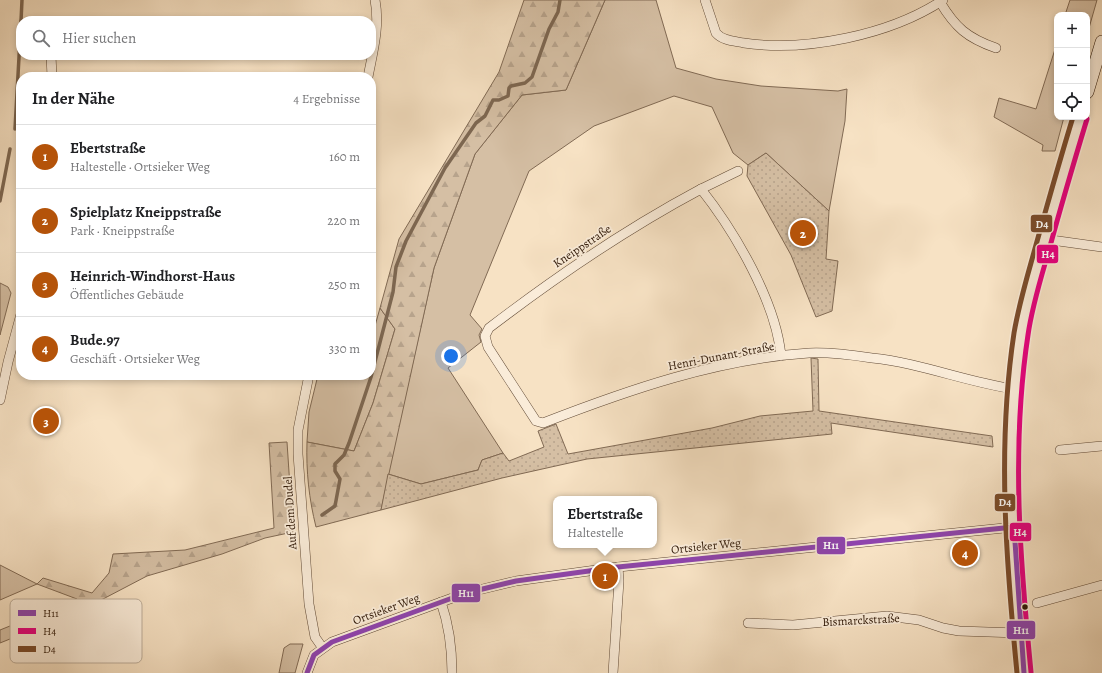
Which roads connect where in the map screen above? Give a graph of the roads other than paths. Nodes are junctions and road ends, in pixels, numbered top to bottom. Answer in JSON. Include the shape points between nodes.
{"nodes":[{"id":1,"x":375,"y":0,"type":"edge"},
{"id":2,"x":705,"y":0,"type":"edge"},
{"id":3,"x":941,"y":1,"type":"edge"},
{"id":4,"x":376,"y":34,"type":"edge"},
{"id":5,"x":1102,"y":42,"type":"edge"},
{"id":6,"x":996,"y":48,"type":"dead end"},
{"id":7,"x":51,"y":60,"type":"edge"},
{"id":8,"x":371,"y":60,"type":"edge"},
{"id":9,"x":52,"y":72,"type":"edge"},
{"id":10,"x":369,"y":72,"type":"edge"},
{"id":11,"x":1089,"y":84,"type":"edge"},
{"id":12,"x":1079,"y":120,"type":"edge"},
{"id":13,"x":738,"y":171,"type":"dead end"},
{"id":14,"x":701,"y":189,"type":"junction"},
{"id":15,"x":1044,"y":239,"type":"junction"},
{"id":16,"x":1102,"y":247,"type":"edge"},
{"id":17,"x":16,"y":332,"type":"edge"},
{"id":18,"x":485,"y":336,"type":"joint"},
{"id":19,"x":781,"y":356,"type":"junction"},
{"id":20,"x":308,"y":380,"type":"edge"},
{"id":21,"x":1014,"y":389,"type":"junction"},
{"id":22,"x":0,"y":400,"type":"edge"},
{"id":23,"x":1102,"y":446,"type":"edge"},
{"id":24,"x":1060,"y":450,"type":"dead end"},
{"id":25,"x":1014,"y":527,"type":"junction"},
{"id":26,"x":618,"y":566,"type":"junction"},
{"id":27,"x":1102,"y":585,"type":"edge"},
{"id":28,"x":441,"y":602,"type":"junction"},
{"id":29,"x":1037,"y":603,"type":"dead end"},
{"id":30,"x":748,"y":623,"type":"dead end"},
{"id":31,"x":1021,"y":633,"type":"junction"},
{"id":32,"x":322,"y":648,"type":"junction"},
{"id":33,"x":307,"y":673,"type":"edge"},
{"id":34,"x":452,"y":673,"type":"edge"},
{"id":35,"x":614,"y":673,"type":"edge"},
{"id":36,"x":1024,"y":673,"type":"edge"}],
"edges":[{"from":1,"to":4,"type":"street","via":[[378,14]]},
{"from":2,"to":3,"type":"street","via":[[716,34],[720,37],[750,44],[774,45],[835,40],[883,28]]},
{"from":3,"to":6,"type":"street","via":[[957,27],[969,37]]},
{"from":5,"to":11,"type":"main road"},
{"from":7,"to":9,"type":"street"},
{"from":8,"to":10,"type":"street"},
{"from":12,"to":15,"type":"main road"},
{"from":13,"to":14,"type":"street","name":"Kneippstraße"},
{"from":14,"to":18,"type":"street","name":"Kneippstraße","via":[[592,253],[534,293],[489,328]]},
{"from":14,"to":19,"type":"street","via":[[727,226],[758,282],[777,328]]},
{"from":15,"to":16,"type":"street"},
{"from":15,"to":21,"type":"main road","via":[[1022,325]]},
{"from":17,"to":22,"type":"street"},
{"from":18,"to":19,"type":"street","name":"Henri-Dunant-Straße","via":[[488,347],[536,421],[543,423],[646,385]]},
{"from":19,"to":21,"type":"street","name":"Henri-Dunant-Straße","via":[[816,353],[874,358],[910,364],[991,386]]},
{"from":20,"to":32,"type":"street","name":"Auf dem Dudel","via":[[298,430],[298,454],[310,604],[315,637]]},
{"from":21,"to":25,"type":"main road"},
{"from":23,"to":24,"type":"street"},
{"from":25,"to":26,"type":"street","name":"Ortsieker Weg"},
{"from":25,"to":31,"type":"main road"},
{"from":26,"to":28,"type":"street","name":"Ortsieker Weg","via":[[516,581]]},
{"from":26,"to":35,"type":"street"},
{"from":27,"to":29,"type":"street"},
{"from":28,"to":32,"type":"street","name":"Ortsieker Weg"},
{"from":28,"to":34,"type":"street","via":[[450,637]]},
{"from":30,"to":31,"type":"street","name":"Bismarckstraße","via":[[793,625],[887,616],[919,620],[959,631]]},
{"from":31,"to":36,"type":"main road"},
{"from":32,"to":33,"type":"street","name":"Ortsieker Weg","via":[[314,655]]}]}
